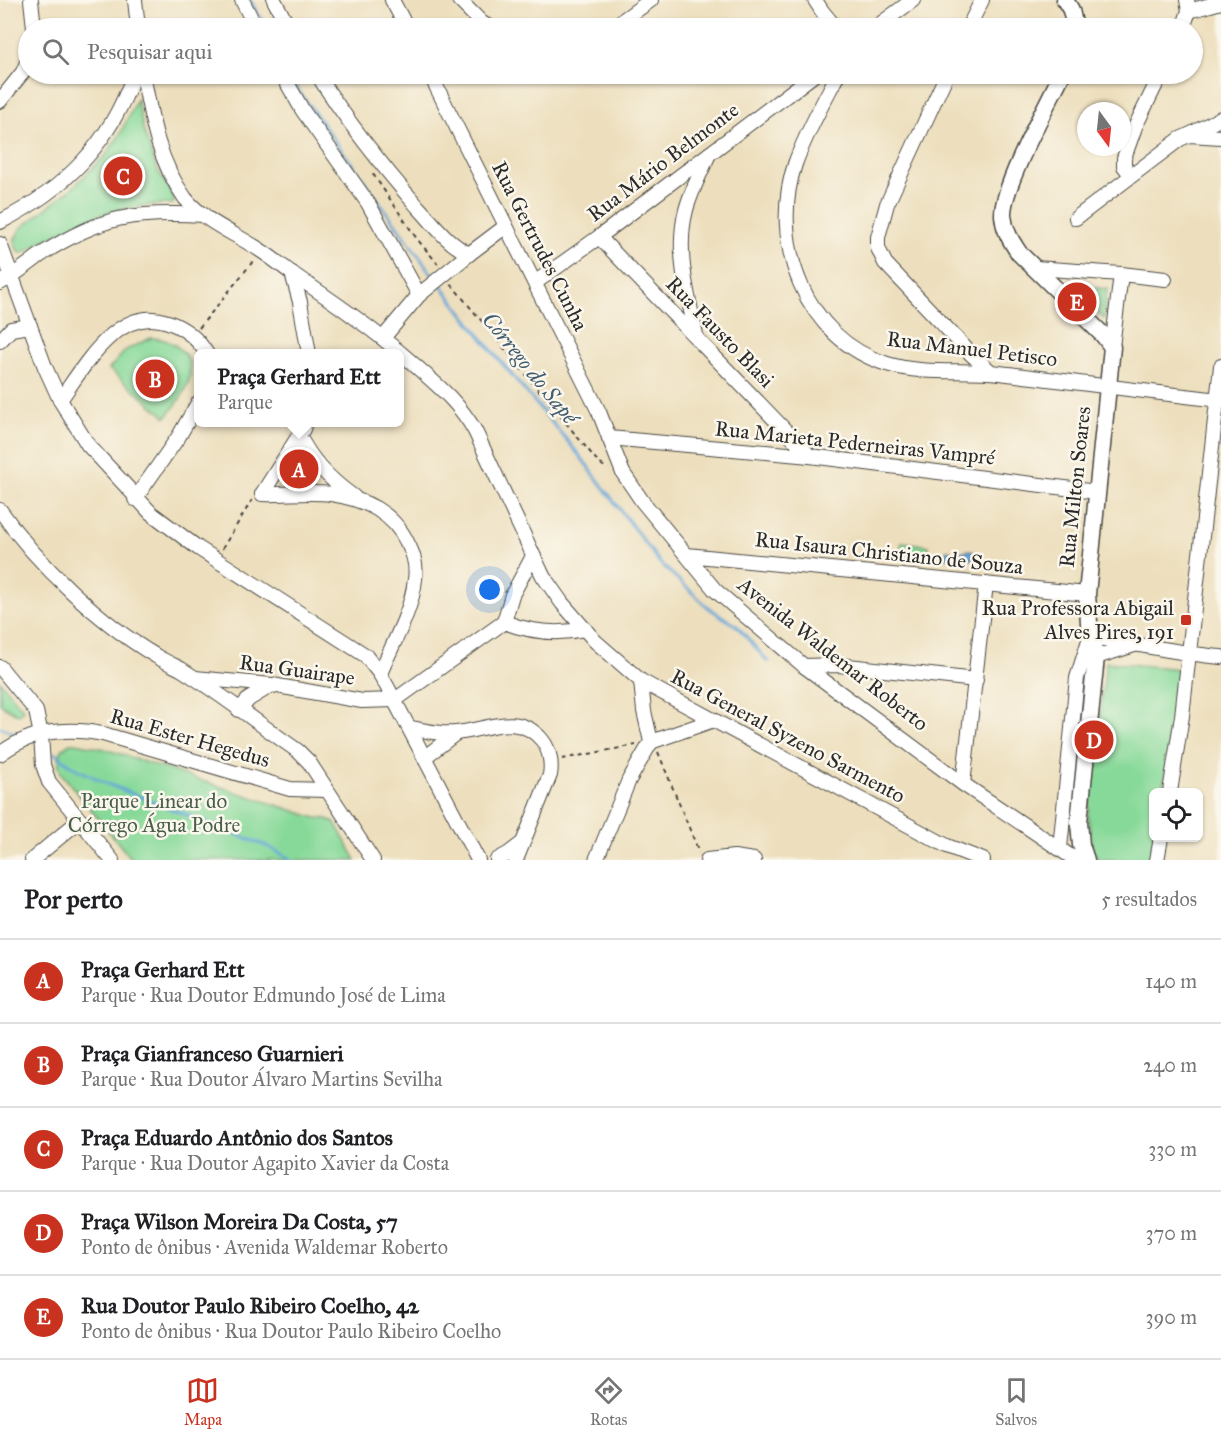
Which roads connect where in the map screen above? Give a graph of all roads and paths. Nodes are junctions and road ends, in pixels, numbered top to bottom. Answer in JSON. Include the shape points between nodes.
{"nodes":[{"id":1,"x":31,"y":0,"type":"edge"},
{"id":2,"x":135,"y":0,"type":"edge"},
{"id":3,"x":242,"y":0,"type":"edge"},
{"id":4,"x":274,"y":0,"type":"edge"},
{"id":5,"x":392,"y":0,"type":"edge"},
{"id":6,"x":459,"y":0,"type":"edge"},
{"id":7,"x":651,"y":0,"type":"edge"},
{"id":8,"x":815,"y":0,"type":"edge"},
{"id":9,"x":913,"y":0,"type":"edge"},
{"id":10,"x":982,"y":0,"type":"edge"},
{"id":11,"x":1065,"y":0,"type":"edge"},
{"id":12,"x":1221,"y":2,"type":"edge"},
{"id":13,"x":1188,"y":5,"type":"edge"},
{"id":14,"x":33,"y":18,"type":"edge"},
{"id":15,"x":137,"y":18,"type":"edge"},
{"id":16,"x":251,"y":18,"type":"edge"},
{"id":17,"x":284,"y":18,"type":"edge"},
{"id":18,"x":402,"y":18,"type":"edge"},
{"id":19,"x":477,"y":18,"type":"edge"},
{"id":20,"x":626,"y":18,"type":"edge"},
{"id":21,"x":828,"y":18,"type":"edge"},
{"id":22,"x":889,"y":18,"type":"edge"},
{"id":23,"x":973,"y":18,"type":"edge"},
{"id":24,"x":1073,"y":18,"type":"edge"},
{"id":25,"x":18,"y":78,"type":"edge"},
{"id":26,"x":130,"y":84,"type":"edge"},
{"id":27,"x":145,"y":84,"type":"edge"},
{"id":28,"x":288,"y":84,"type":"edge"},
{"id":29,"x":323,"y":84,"type":"edge"},
{"id":30,"x":435,"y":84,"type":"edge"},
{"id":31,"x":802,"y":84,"type":"edge"},
{"id":32,"x":833,"y":84,"type":"edge"},
{"id":33,"x":943,"y":84,"type":"edge"},
{"id":34,"x":1057,"y":84,"type":"edge"},
{"id":35,"x":1156,"y":84,"type":"edge"},
{"id":36,"x":0,"y":101,"type":"edge"},
{"id":37,"x":1221,"y":118,"type":"edge"},
{"id":38,"x":1189,"y":135,"type":"junction"},
{"id":39,"x":1221,"y":137,"type":"edge"},
{"id":40,"x":710,"y":152,"type":"junction"},
{"id":41,"x":1131,"y":175,"type":"junction"},
{"id":42,"x":204,"y":215,"type":"junction"},
{"id":43,"x":1076,"y":218,"type":"dead end"},
{"id":44,"x":0,"y":222,"type":"edge"},
{"id":45,"x":506,"y":225,"type":"junction"},
{"id":46,"x":599,"y":237,"type":"junction"},
{"id":47,"x":0,"y":244,"type":"edge"},
{"id":48,"x":262,"y":251,"type":"junction"},
{"id":49,"x":468,"y":254,"type":"junction"},
{"id":50,"x":1035,"y":268,"type":"junction"},
{"id":51,"x":292,"y":273,"type":"junction"},
{"id":52,"x":1121,"y":274,"type":"junction"},
{"id":53,"x":1165,"y":279,"type":"dead end"},
{"id":54,"x":5,"y":280,"type":"edge"},
{"id":55,"x":536,"y":282,"type":"junction"},
{"id":56,"x":423,"y":292,"type":"junction"},
{"id":57,"x":30,"y":326,"type":"junction"},
{"id":58,"x":193,"y":336,"type":"junction"},
{"id":59,"x":696,"y":337,"type":"junction"},
{"id":60,"x":383,"y":338,"type":"junction"},
{"id":61,"x":0,"y":341,"type":"edge"},
{"id":62,"x":1112,"y":347,"type":"junction"},
{"id":63,"x":203,"y":349,"type":"edge"},
{"id":64,"x":308,"y":349,"type":"edge"},
{"id":65,"x":396,"y":349,"type":"edge"},
{"id":66,"x":404,"y":356,"type":"edge"},
{"id":67,"x":1221,"y":366,"type":"edge"},
{"id":68,"x":992,"y":372,"type":"junction"},
{"id":69,"x":1107,"y":387,"type":"junction"},
{"id":70,"x":1219,"y":399,"type":"edge"},
{"id":71,"x":60,"y":400,"type":"junction"},
{"id":72,"x":194,"y":410,"type":"edge"},
{"id":73,"x":302,"y":429,"type":"edge"},
{"id":74,"x":609,"y":438,"type":"junction"},
{"id":75,"x":810,"y":456,"type":"junction"},
{"id":76,"x":1097,"y":492,"type":"junction"},
{"id":77,"x":262,"y":494,"type":"junction"},
{"id":78,"x":135,"y":499,"type":"junction"},
{"id":79,"x":358,"y":500,"type":"junction"},
{"id":80,"x":0,"y":510,"type":"edge"},
{"id":81,"x":687,"y":555,"type":"junction"},
{"id":82,"x":533,"y":556,"type":"junction"},
{"id":83,"x":215,"y":559,"type":"junction"},
{"id":84,"x":986,"y":584,"type":"junction"},
{"id":85,"x":1087,"y":594,"type":"junction"},
{"id":86,"x":504,"y":622,"type":"junction"},
{"id":87,"x":585,"y":629,"type":"junction"},
{"id":88,"x":399,"y":631,"type":"junction"},
{"id":89,"x":1090,"y":637,"type":"junction"},
{"id":90,"x":1139,"y":644,"type":"junction"},
{"id":91,"x":1189,"y":654,"type":"junction"},
{"id":92,"x":366,"y":657,"type":"junction"},
{"id":93,"x":1096,"y":657,"type":"junction"},
{"id":94,"x":1221,"y":657,"type":"edge"},
{"id":95,"x":804,"y":666,"type":"junction"},
{"id":96,"x":0,"y":667,"type":"edge"},
{"id":97,"x":852,"y":668,"type":"junction"},
{"id":98,"x":380,"y":674,"type":"junction"},
{"id":99,"x":193,"y":678,"type":"junction"},
{"id":100,"x":976,"y":680,"type":"junction"},
{"id":101,"x":640,"y":681,"type":"junction"},
{"id":102,"x":272,"y":685,"type":"junction"},
{"id":103,"x":834,"y":690,"type":"junction"},
{"id":104,"x":394,"y":700,"type":"junction"},
{"id":105,"x":239,"y":710,"type":"junction"},
{"id":106,"x":714,"y":720,"type":"junction"},
{"id":107,"x":410,"y":728,"type":"junction"},
{"id":108,"x":455,"y":734,"type":"junction"},
{"id":109,"x":41,"y":735,"type":"junction"},
{"id":110,"x":651,"y":742,"type":"junction"},
{"id":111,"x":0,"y":754,"type":"edge"},
{"id":112,"x":424,"y":757,"type":"junction"},
{"id":113,"x":551,"y":761,"type":"junction"},
{"id":114,"x":963,"y":784,"type":"junction"},
{"id":115,"x":1171,"y":788,"type":"edge"},
{"id":116,"x":326,"y":790,"type":"junction"},
{"id":117,"x":80,"y":820,"type":"junction"},
{"id":118,"x":1160,"y":842,"type":"edge"},
{"id":119,"x":521,"y":844,"type":"junction"},
{"id":120,"x":1060,"y":848,"type":"junction"},
{"id":121,"x":32,"y":860,"type":"edge"},
{"id":122,"x":112,"y":860,"type":"edge"},
{"id":123,"x":373,"y":860,"type":"edge"},
{"id":124,"x":477,"y":860,"type":"edge"},
{"id":125,"x":497,"y":860,"type":"edge"},
{"id":126,"x":516,"y":860,"type":"edge"},
{"id":127,"x":596,"y":860,"type":"edge"},
{"id":128,"x":705,"y":860,"type":"edge"},
{"id":129,"x":754,"y":860,"type":"edge"},
{"id":130,"x":983,"y":860,"type":"edge"},
{"id":131,"x":1076,"y":860,"type":"edge"},
{"id":132,"x":1086,"y":860,"type":"edge"},
{"id":133,"x":1157,"y":860,"type":"edge"}],
"edges":[{"from":1,"to":14,"type":"street"},
{"from":2,"to":15,"type":"street"},
{"from":3,"to":16,"type":"street"},
{"from":4,"to":17,"type":"street"},
{"from":5,"to":18,"type":"street"},
{"from":6,"to":19,"type":"street"},
{"from":7,"to":20,"type":"street"},
{"from":8,"to":21,"type":"street"},
{"from":9,"to":22,"type":"street"},
{"from":10,"to":23,"type":"street"},
{"from":11,"to":24,"type":"main road"},
{"from":12,"to":13,"type":"street"},
{"from":25,"to":36,"type":"street"},
{"from":26,"to":44,"type":"street","via":[[114,119],[91,154],[36,203]]},
{"from":27,"to":42,"type":"street","name":"Rua General Syzeno Sarmento","via":[[152,124],[167,166],[187,200]]},
{"from":28,"to":56,"type":"street"},
{"from":29,"to":49,"type":"street","via":[[383,168],[442,234]]},
{"from":30,"to":45,"type":"street","name":"Rua Gertrudes Cunha"},
{"from":31,"to":40,"type":"street","name":"Rua Mário Belmonte"},
{"from":32,"to":68,"type":"street","name":"Rua Manuel Petisco","via":[[800,153],[791,182],[786,224],[801,286],[828,326],[849,346],[870,358],[921,369]]},
{"from":33,"to":68,"type":"street","via":[[886,204],[878,248],[890,269]]},
{"from":34,"to":50,"type":"main road","via":[[1004,203],[1009,239]]},
{"from":35,"to":41,"type":"street","via":[[1124,158],[1124,166]]},
{"from":37,"to":38,"type":"street"},
{"from":38,"to":39,"type":"street"},
{"from":38,"to":41,"type":"street"},
{"from":40,"to":46,"type":"street","name":"Rua Mário Belmonte"},
{"from":40,"to":59,"type":"street","via":[[686,209],[681,241]]},
{"from":41,"to":43,"type":"street"},
{"from":42,"to":48,"type":"street","name":"Rua General Syzeno Sarmento"},
{"from":42,"to":54,"type":"street","via":[[172,213],[109,220],[69,238]]},
{"from":45,"to":49,"type":"street"},
{"from":45,"to":55,"type":"street","name":"Rua Gertrudes Cunha"},
{"from":46,"to":55,"type":"street","name":"Rua Mário Belmonte"},
{"from":46,"to":59,"type":"street","name":"Rua Fausto Blasi"},
{"from":47,"to":54,"type":"street"},
{"from":48,"to":51,"type":"street","name":"Rua General Syzeno Sarmento"},
{"from":48,"to":58,"type":"path"},
{"from":49,"to":56,"type":"street"},
{"from":50,"to":52,"type":"street"},
{"from":50,"to":62,"type":"main road"},
{"from":51,"to":60,"type":"street","name":"Rua General Syzeno Sarmento"},
{"from":51,"to":64,"type":"street"},
{"from":52,"to":53,"type":"street"},
{"from":52,"to":62,"type":"street","name":"Rua Milton Soares"},
{"from":54,"to":57,"type":"street"},
{"from":55,"to":74,"type":"street","name":"Rua Gertrudes Cunha"},
{"from":56,"to":60,"type":"street"},
{"from":57,"to":61,"type":"street","via":[[11,329]]},
{"from":57,"to":71,"type":"street"},
{"from":58,"to":63,"type":"street"},
{"from":58,"to":71,"type":"street","via":[[163,320],[151,318],[126,324],[115,330]]},
{"from":59,"to":75,"type":"street","name":"Rua Fausto Blasi"},
{"from":60,"to":65,"type":"street","name":"Rua General Syzeno Sarmento"},
{"from":62,"to":69,"type":"main road","name":"Rua Milton Soares"},
{"from":66,"to":82,"type":"street","name":"Rua General Syzeno Sarmento","via":[[465,413]]},
{"from":67,"to":70,"type":"street"},
{"from":68,"to":69,"type":"street","name":"Rua Manuel Petisco"},
{"from":69,"to":70,"type":"street","name":"Rua Manuel Petisco"},
{"from":69,"to":76,"type":"main road","name":"Rua Milton Soares"},
{"from":70,"to":91,"type":"street"},
{"from":71,"to":78,"type":"street","via":[[88,445]]},
{"from":72,"to":78,"type":"street"},
{"from":73,"to":77,"type":"street"},
{"from":73,"to":79,"type":"street","via":[[307,452],[327,476]]},
{"from":74,"to":75,"type":"street","name":"Rua Marieta Pederneiras Vampré"},
{"from":74,"to":81,"type":"street","name":"Avenida Waldemar Roberto","via":[[623,473]]},
{"from":75,"to":76,"type":"street","name":"Rua Marieta Pederneiras Vampré"},
{"from":76,"to":85,"type":"main road","name":"Rua Milton Soares"},
{"from":77,"to":79,"type":"street","via":[[330,494]]},
{"from":77,"to":83,"type":"path","via":[[252,501]]},
{"from":78,"to":83,"type":"street"},
{"from":79,"to":88,"type":"street","via":[[390,516],[402,530],[413,554],[415,579]]},
{"from":80,"to":99,"type":"street","via":[[47,569],[80,598],[115,627]]},
{"from":81,"to":84,"type":"street","name":"Rua Isaura Christiano de Souza"},
{"from":81,"to":95,"type":"street","name":"Avenida Waldemar Roberto","via":[[716,590]]},
{"from":82,"to":86,"type":"street","via":[[512,595]]},
{"from":82,"to":87,"type":"street","name":"Rua General Syzeno Sarmento","via":[[562,603]]},
{"from":83,"to":92,"type":"street"},
{"from":84,"to":85,"type":"street","name":"Rua Isaura Christiano de Souza"},
{"from":84,"to":100,"type":"street"},
{"from":85,"to":89,"type":"main road","name":"Rua Milton Soares"},
{"from":86,"to":87,"type":"street","via":[[549,632]]},
{"from":86,"to":104,"type":"street"},
{"from":87,"to":101,"type":"street","name":"Rua General Syzeno Sarmento"},
{"from":88,"to":92,"type":"street"},
{"from":88,"to":98,"type":"street"},
{"from":89,"to":90,"type":"street"},
{"from":89,"to":93,"type":"main road"},
{"from":89,"to":120,"type":"street","name":"Rua Milton Soares","via":[[1077,678]]},
{"from":90,"to":91,"type":"street"},
{"from":90,"to":93,"type":"street"},
{"from":91,"to":94,"type":"street"},
{"from":91,"to":115,"type":"street"},
{"from":92,"to":98,"type":"street"},
{"from":93,"to":132,"type":"main road","via":[[1079,822]]},
{"from":95,"to":97,"type":"street"},
{"from":95,"to":103,"type":"street","name":"Avenida Waldemar Roberto"},
{"from":96,"to":109,"type":"street","via":[[36,711]]},
{"from":97,"to":100,"type":"street"},
{"from":97,"to":103,"type":"street","via":[[842,675]]},
{"from":98,"to":104,"type":"street"},
{"from":99,"to":102,"type":"street","name":"Rua Guairape"},
{"from":99,"to":105,"type":"street"},
{"from":100,"to":114,"type":"street"},
{"from":101,"to":106,"type":"street","name":"Rua General Syzeno Sarmento"},
{"from":101,"to":110,"type":"street"},
{"from":102,"to":104,"type":"street","name":"Rua Guairape","via":[[362,701]]},
{"from":102,"to":105,"type":"street"},
{"from":103,"to":114,"type":"street","name":"Avenida Waldemar Roberto"},
{"from":104,"to":107,"type":"street"},
{"from":105,"to":116,"type":"street","via":[[298,751]]},
{"from":106,"to":110,"type":"street"},
{"from":106,"to":130,"type":"street","name":"Rua General Syzeno Sarmento","via":[[947,846]]},
{"from":107,"to":108,"type":"street"},
{"from":107,"to":112,"type":"street"},
{"from":108,"to":112,"type":"street"},
{"from":108,"to":113,"type":"street","via":[[495,725],[524,726],[545,744]]},
{"from":109,"to":111,"type":"street","name":"Rua Ester Hegedus","via":[[20,741]]},
{"from":109,"to":116,"type":"street","name":"Rua Ester Hegedus","via":[[82,730],[103,734],[290,789]]},
{"from":109,"to":117,"type":"street","via":[[43,765],[49,782]]},
{"from":110,"to":113,"type":"path"},
{"from":110,"to":127,"type":"street","via":[[629,780]]},
{"from":110,"to":128,"type":"path","via":[[662,758]]},
{"from":112,"to":124,"type":"street"},
{"from":113,"to":119,"type":"street","via":[[550,776]]},
{"from":114,"to":120,"type":"street","name":"Avenida Waldemar Roberto"},
{"from":116,"to":123,"type":"street"},
{"from":117,"to":121,"type":"street"},
{"from":117,"to":122,"type":"street"},
{"from":118,"to":133,"type":"street"},
{"from":119,"to":125,"type":"street"},
{"from":119,"to":126,"type":"street"},
{"from":120,"to":131,"type":"street","name":"Avenida Waldemar Roberto"},
{"from":128,"to":129,"type":"street"}]}
